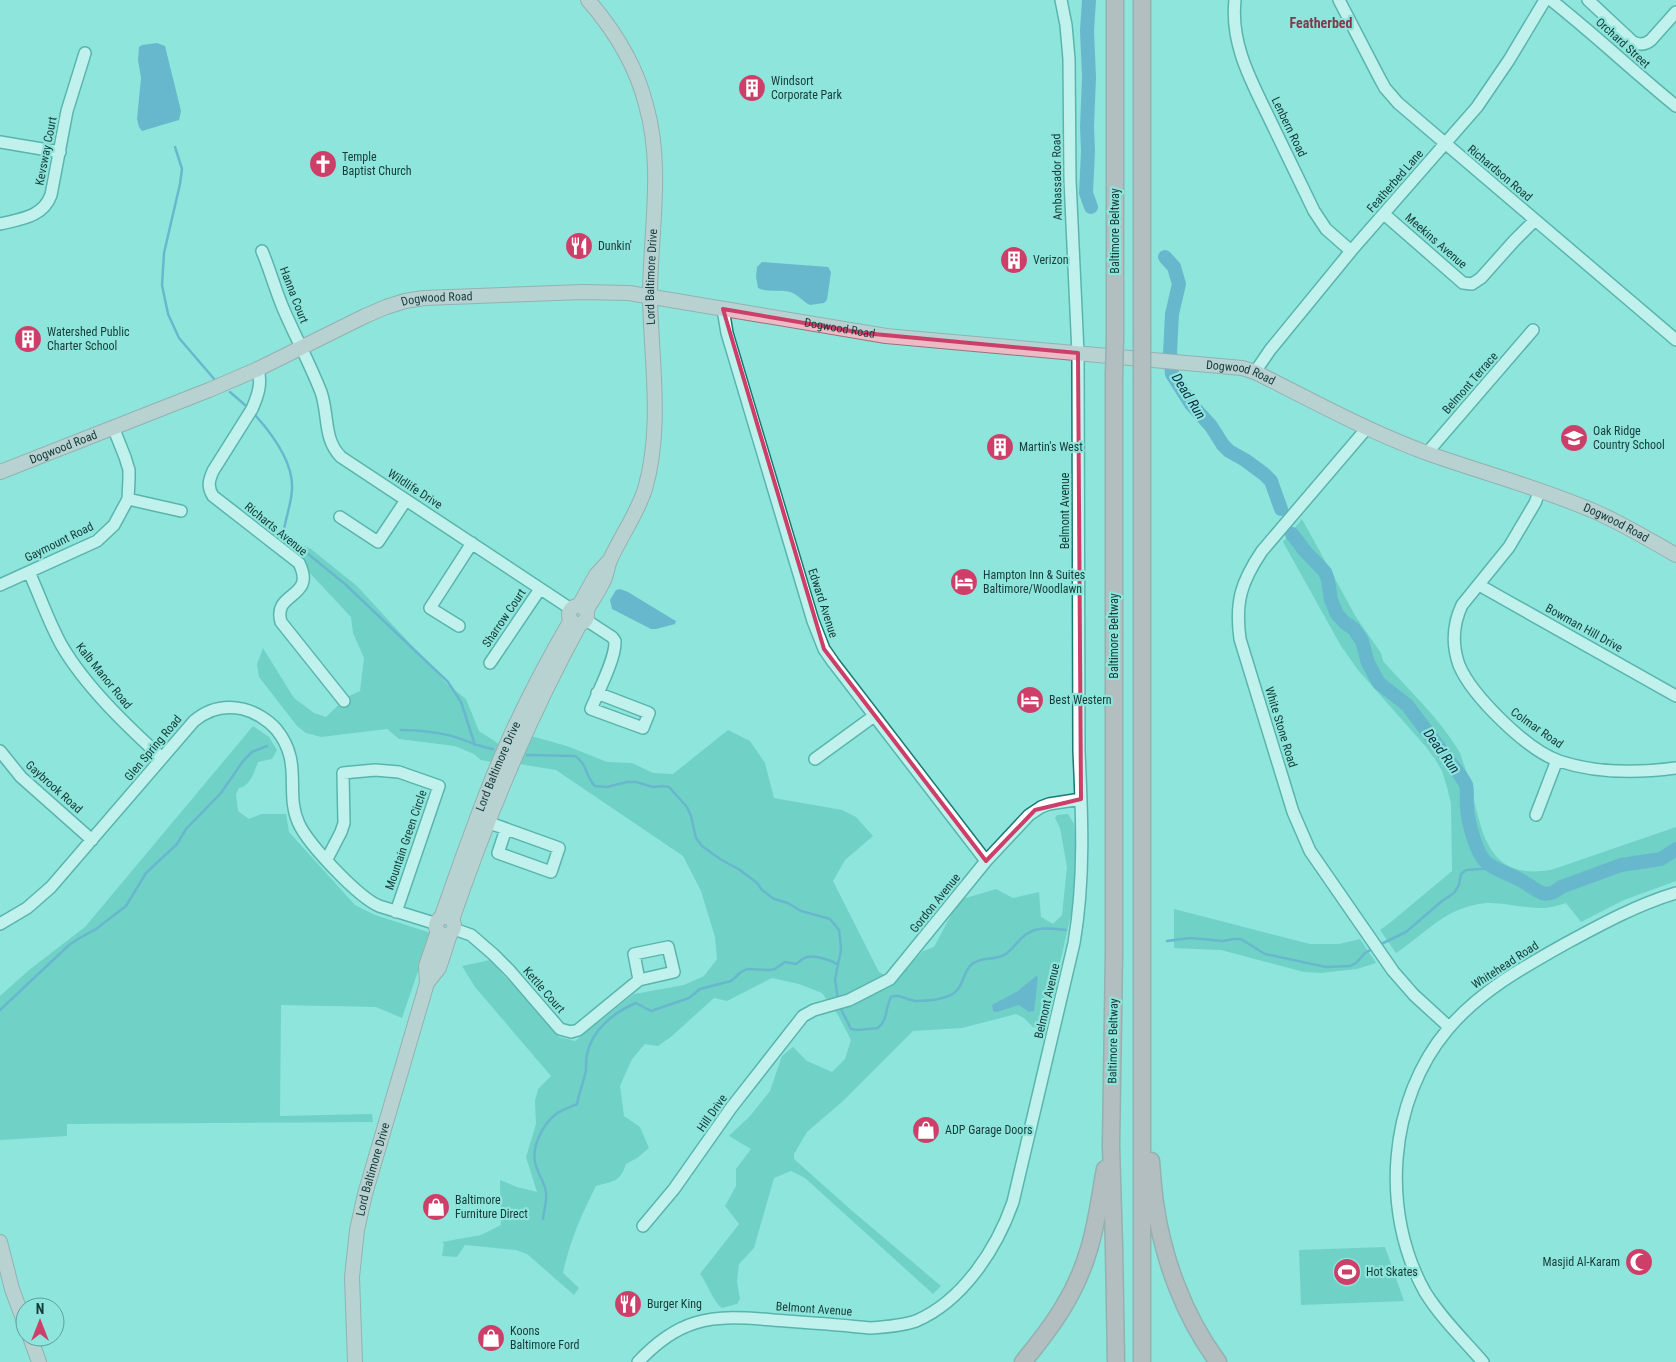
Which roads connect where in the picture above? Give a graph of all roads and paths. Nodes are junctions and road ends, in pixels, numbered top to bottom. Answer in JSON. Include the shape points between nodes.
{"nodes":[{"id":1,"x":588,"y":0,"type":"edge"},
{"id":2,"x":1061,"y":0,"type":"edge"},
{"id":3,"x":1115,"y":0,"type":"edge"},
{"id":4,"x":1142,"y":0,"type":"edge"},
{"id":5,"x":1235,"y":0,"type":"edge"},
{"id":6,"x":1339,"y":0,"type":"edge"},
{"id":7,"x":1588,"y":0,"type":"edge"},
{"id":8,"x":1543,"y":1,"type":"edge"},
{"id":9,"x":1676,"y":12,"type":"edge"},
{"id":10,"x":84,"y":53,"type":"dead end"},
{"id":11,"x":1676,"y":106,"type":"edge"},
{"id":12,"x":0,"y":142,"type":"edge"},
{"id":13,"x":1445,"y":144,"type":"junction"},
{"id":14,"x":60,"y":152,"type":"junction"},
{"id":15,"x":1384,"y":214,"type":"junction"},
{"id":16,"x":1535,"y":220,"type":"junction"},
{"id":17,"x":0,"y":224,"type":"edge"},
{"id":18,"x":262,"y":251,"type":"dead end"},
{"id":19,"x":1351,"y":251,"type":"junction"},
{"id":20,"x":650,"y":296,"type":"junction"},
{"id":21,"x":723,"y":309,"type":"junction"},
{"id":22,"x":1533,"y":330,"type":"dead end"},
{"id":23,"x":1676,"y":340,"type":"edge"},
{"id":24,"x":302,"y":349,"type":"junction"},
{"id":25,"x":1078,"y":353,"type":"junction"},
{"id":26,"x":258,"y":369,"type":"junction"},
{"id":27,"x":1255,"y":372,"type":"junction"},
{"id":28,"x":113,"y":427,"type":"junction"},
{"id":29,"x":1367,"y":428,"type":"junction"},
{"id":30,"x":1426,"y":453,"type":"junction"},
{"id":31,"x":0,"y":472,"type":"edge"},
{"id":32,"x":1540,"y":490,"type":"junction"},
{"id":33,"x":128,"y":499,"type":"junction"},
{"id":34,"x":406,"y":500,"type":"junction"},
{"id":35,"x":180,"y":512,"type":"dead end"},
{"id":36,"x":340,"y":517,"type":"dead end"},
{"id":37,"x":472,"y":543,"type":"junction"},
{"id":38,"x":1676,"y":555,"type":"edge"},
{"id":39,"x":29,"y":572,"type":"junction"},
{"id":40,"x":0,"y":585,"type":"edge"},
{"id":41,"x":1479,"y":585,"type":"junction"},
{"id":42,"x":540,"y":589,"type":"junction"},
{"id":43,"x":579,"y":615,"type":"junction"},
{"id":44,"x":459,"y":626,"type":"dead end"},
{"id":45,"x":490,"y":663,"type":"dead end"},
{"id":46,"x":597,"y":693,"type":"junction"},
{"id":47,"x":1676,"y":696,"type":"edge"},
{"id":48,"x":344,"y":701,"type":"dead end"},
{"id":49,"x":874,"y":716,"type":"junction"},
{"id":50,"x":0,"y":751,"type":"edge"},
{"id":51,"x":162,"y":758,"type":"junction"},
{"id":52,"x":815,"y":759,"type":"dead end"},
{"id":53,"x":1558,"y":760,"type":"junction"},
{"id":54,"x":1676,"y":768,"type":"edge"},
{"id":55,"x":1081,"y":799,"type":"junction"},
{"id":56,"x":1536,"y":815,"type":"dead end"},
{"id":57,"x":487,"y":822,"type":"junction"},
{"id":58,"x":506,"y":829,"type":"junction"},
{"id":59,"x":92,"y":840,"type":"junction"},
{"id":60,"x":327,"y":859,"type":"junction"},
{"id":61,"x":986,"y":861,"type":"junction"},
{"id":62,"x":1676,"y":893,"type":"edge"},
{"id":63,"x":396,"y":912,"type":"junction"},
{"id":64,"x":0,"y":924,"type":"edge"},
{"id":65,"x":445,"y":926,"type":"junction"},
{"id":66,"x":639,"y":980,"type":"dead end"},
{"id":67,"x":803,"y":1016,"type":"joint"},
{"id":68,"x":1449,"y":1027,"type":"junction"},
{"id":69,"x":1142,"y":1069,"type":"junction"},
{"id":70,"x":1111,"y":1145,"type":"junction"},
{"id":71,"x":643,"y":1226,"type":"dead end"},
{"id":72,"x":0,"y":1242,"type":"edge"},
{"id":73,"x":15,"y":1297,"type":"edge"},
{"id":74,"x":34,"y":1347,"type":"edge"},
{"id":75,"x":39,"y":1362,"type":"edge"},
{"id":76,"x":355,"y":1362,"type":"edge"},
{"id":77,"x":638,"y":1362,"type":"edge"},
{"id":78,"x":1023,"y":1362,"type":"edge"},
{"id":79,"x":1116,"y":1362,"type":"edge"},
{"id":80,"x":1142,"y":1362,"type":"edge"},
{"id":81,"x":1218,"y":1362,"type":"edge"},
{"id":82,"x":1483,"y":1362,"type":"edge"}],
"edges":[{"from":1,"to":20,"type":"main road","name":"Lord Baltimore Drive","via":[[626,54],[647,105],[655,173]]},
{"from":2,"to":25,"type":"street","name":"Ambassador Road","via":[[1069,59],[1070,180]]},
{"from":3,"to":70,"type":"highway","name":"Baltimore Beltway","bridge":true},
{"from":4,"to":69,"type":"highway","bridge":true},
{"from":5,"to":19,"type":"street","name":"Lenbern Road","via":[[1237,42],[1246,70],[1314,211],[1326,229]]},
{"from":6,"to":13,"type":"street","name":"Richardson Road","via":[[1388,92]]},
{"from":7,"to":9,"type":"street","via":[[1637,44],[1648,43]]},
{"from":8,"to":11,"type":"street","name":"Orchard Street","via":[[1600,39]]},
{"from":8,"to":13,"type":"street","name":"Featherbed Lane","via":[[1490,89]]},
{"from":10,"to":14,"type":"street","name":"Kevsway Court","via":[[67,111]]},
{"from":12,"to":14,"type":"street"},
{"from":13,"to":15,"type":"street","name":"Featherbed Lane"},
{"from":13,"to":16,"type":"street","name":"Richardson Road"},
{"from":14,"to":17,"type":"street","name":"Kevsway Court","via":[[51,195],[44,209],[27,218]]},
{"from":15,"to":16,"type":"street","name":"Meekins Avenue","via":[[1464,283],[1472,284]]},
{"from":15,"to":19,"type":"street","name":"Featherbed Lane"},
{"from":16,"to":23,"type":"street","name":"Richardson Road"},
{"from":18,"to":24,"type":"street","name":"Hanna Court"},
{"from":19,"to":27,"type":"street","name":"Featherbed Lane"},
{"from":20,"to":21,"type":"main road","name":"Dogwood Road"},
{"from":20,"to":24,"type":"main road","name":"Dogwood Road","via":[[584,292],[424,298],[386,307]]},
{"from":20,"to":43,"type":"main road","name":"Lord Baltimore Drive","via":[[655,416],[654,440],[644,490],[609,562],[596,575]]},
{"from":21,"to":25,"type":"main road","name":"Dogwood Road","via":[[886,336]]},
{"from":21,"to":49,"type":"street","name":"Edward Avenue","via":[[727,333],[818,636],[833,662]]},
{"from":22,"to":30,"type":"street","name":"Belmont Terrace"},
{"from":24,"to":26,"type":"main road","name":"Dogwood Road"},
{"from":24,"to":34,"type":"street","name":"Wildlife Drive","via":[[321,392],[328,436],[335,451]]},
{"from":25,"to":27,"type":"main road","name":"Dogwood Road","via":[[1235,367]]},
{"from":25,"to":55,"type":"street","name":"Belmont Avenue"},
{"from":26,"to":28,"type":"main road","name":"Dogwood Road"},
{"from":26,"to":48,"type":"street","name":"Richarts Avenue","via":[[260,380],[256,399],[213,470],[209,479],[210,491],[299,563],[304,581],[284,602],[279,616]]},
{"from":27,"to":29,"type":"main road","name":"Dogwood Road"},
{"from":28,"to":31,"type":"main road","name":"Dogwood Road"},
{"from":28,"to":33,"type":"street","name":"Gaymount Road","via":[[129,470]]},
{"from":29,"to":30,"type":"main road","name":"Dogwood Road"},
{"from":29,"to":68,"type":"street","name":"White Stone Road","via":[[1249,570],[1242,586],[1238,614],[1240,639],[1290,804],[1310,852],[1393,971]]},
{"from":30,"to":32,"type":"main road","name":"Dogwood Road"},
{"from":32,"to":38,"type":"main road","name":"Dogwood Road","via":[[1598,513]]},
{"from":32,"to":41,"type":"street","name":"Colmar Road","via":[[1509,547]]},
{"from":33,"to":35,"type":"street"},
{"from":33,"to":39,"type":"street","name":"Gaymount Road","via":[[114,525],[97,541]]},
{"from":34,"to":36,"type":"street","via":[[378,542]]},
{"from":34,"to":37,"type":"street","name":"Wildlife Drive"},
{"from":37,"to":42,"type":"street","name":"Wildlife Drive"},
{"from":37,"to":44,"type":"street","via":[[430,608]]},
{"from":39,"to":40,"type":"street","name":"Gaymount Road"},
{"from":39,"to":51,"type":"street","name":"Kalb Manor Road","via":[[71,660],[126,724]]},
{"from":41,"to":47,"type":"street","name":"Bowman Hill Drive"},
{"from":41,"to":53,"type":"street","name":"Colmar Road","via":[[1467,597],[1458,615],[1454,639],[1460,665],[1479,695],[1500,719]]},
{"from":42,"to":43,"type":"street","name":"Wildlife Drive"},
{"from":42,"to":45,"type":"street","name":"Sharrow Court"},
{"from":43,"to":46,"type":"street","name":"Wildlife Drive","via":[[615,641],[615,650]]},
{"from":43,"to":57,"type":"main road","name":"Lord Baltimore Drive"},
{"from":43,"to":65,"type":"main road","name":"Lord Baltimore Drive","via":[[536,684],[505,748],[470,836]]},
{"from":46,"to":46,"type":"street","name":"Wildlife Drive","via":[[591,709],[643,728],[649,713]]},
{"from":49,"to":52,"type":"street"},
{"from":49,"to":61,"type":"street","name":"Edward Avenue"},
{"from":50,"to":59,"type":"street","name":"Gaybrook Road","via":[[22,777]]},
{"from":51,"to":59,"type":"street","name":"Glen Spring Road"},
{"from":51,"to":60,"type":"street","name":"Glen Spring Road","via":[[194,721],[211,710],[236,708],[261,717],[272,725],[286,745],[292,768],[296,817]]},
{"from":53,"to":54,"type":"street","name":"Colmar Road","via":[[1599,769],[1643,771]]},
{"from":53,"to":56,"type":"street"},
{"from":55,"to":61,"type":"street","name":"Gordon Avenue","via":[[1049,804],[1035,810]]},
{"from":55,"to":77,"type":"street","name":"Belmont Avenue","via":[[1080,896],[1067,976],[1013,1202],[1000,1235],[969,1279],[944,1306],[904,1324],[870,1328],[746,1318],[710,1320],[676,1331]]},
{"from":57,"to":58,"type":"street"},
{"from":57,"to":65,"type":"main road","name":"Lord Baltimore Drive"},
{"from":58,"to":58,"type":"street","via":[[559,848],[551,872],[498,853]]},
{"from":59,"to":64,"type":"street","name":"Glen Spring Road","via":[[39,898]]},
{"from":60,"to":63,"type":"street","name":"Glen Spring Road","via":[[370,902]]},
{"from":60,"to":63,"type":"street","name":"Mountain Green Circle","via":[[344,823],[343,773],[399,772],[439,786]]},
{"from":61,"to":67,"type":"street","name":"Gordon Avenue","via":[[890,979],[865,993]]},
{"from":62,"to":68,"type":"street","name":"Whitehead Road","via":[[1608,920],[1527,965],[1483,995]]},
{"from":63,"to":65,"type":"street","name":"Glen Spring Road"},
{"from":65,"to":66,"type":"street","name":"Kettle Court","via":[[471,934],[510,971],[565,1032],[583,1026]]},
{"from":65,"to":76,"type":"main road","name":"Lord Baltimore Drive","via":[[426,966],[427,983],[357,1230],[352,1277]]},
{"from":67,"to":71,"type":"street","name":"Hill Drive"},
{"from":68,"to":82,"type":"street","name":"Whitehead Road","via":[[1426,1062],[1405,1114],[1397,1152],[1397,1208],[1410,1258],[1425,1291],[1450,1327]]},
{"from":69,"to":80,"type":"highway"},
{"from":69,"to":81,"type":"highway","via":[[1155,1202],[1164,1249],[1183,1302]]},
{"from":70,"to":78,"type":"highway","via":[[1094,1232],[1082,1268],[1061,1312]]},
{"from":70,"to":79,"type":"highway","name":"Baltimore Beltway"},
{"from":72,"to":73,"type":"main road"},
{"from":74,"to":75,"type":"main road"}]}
